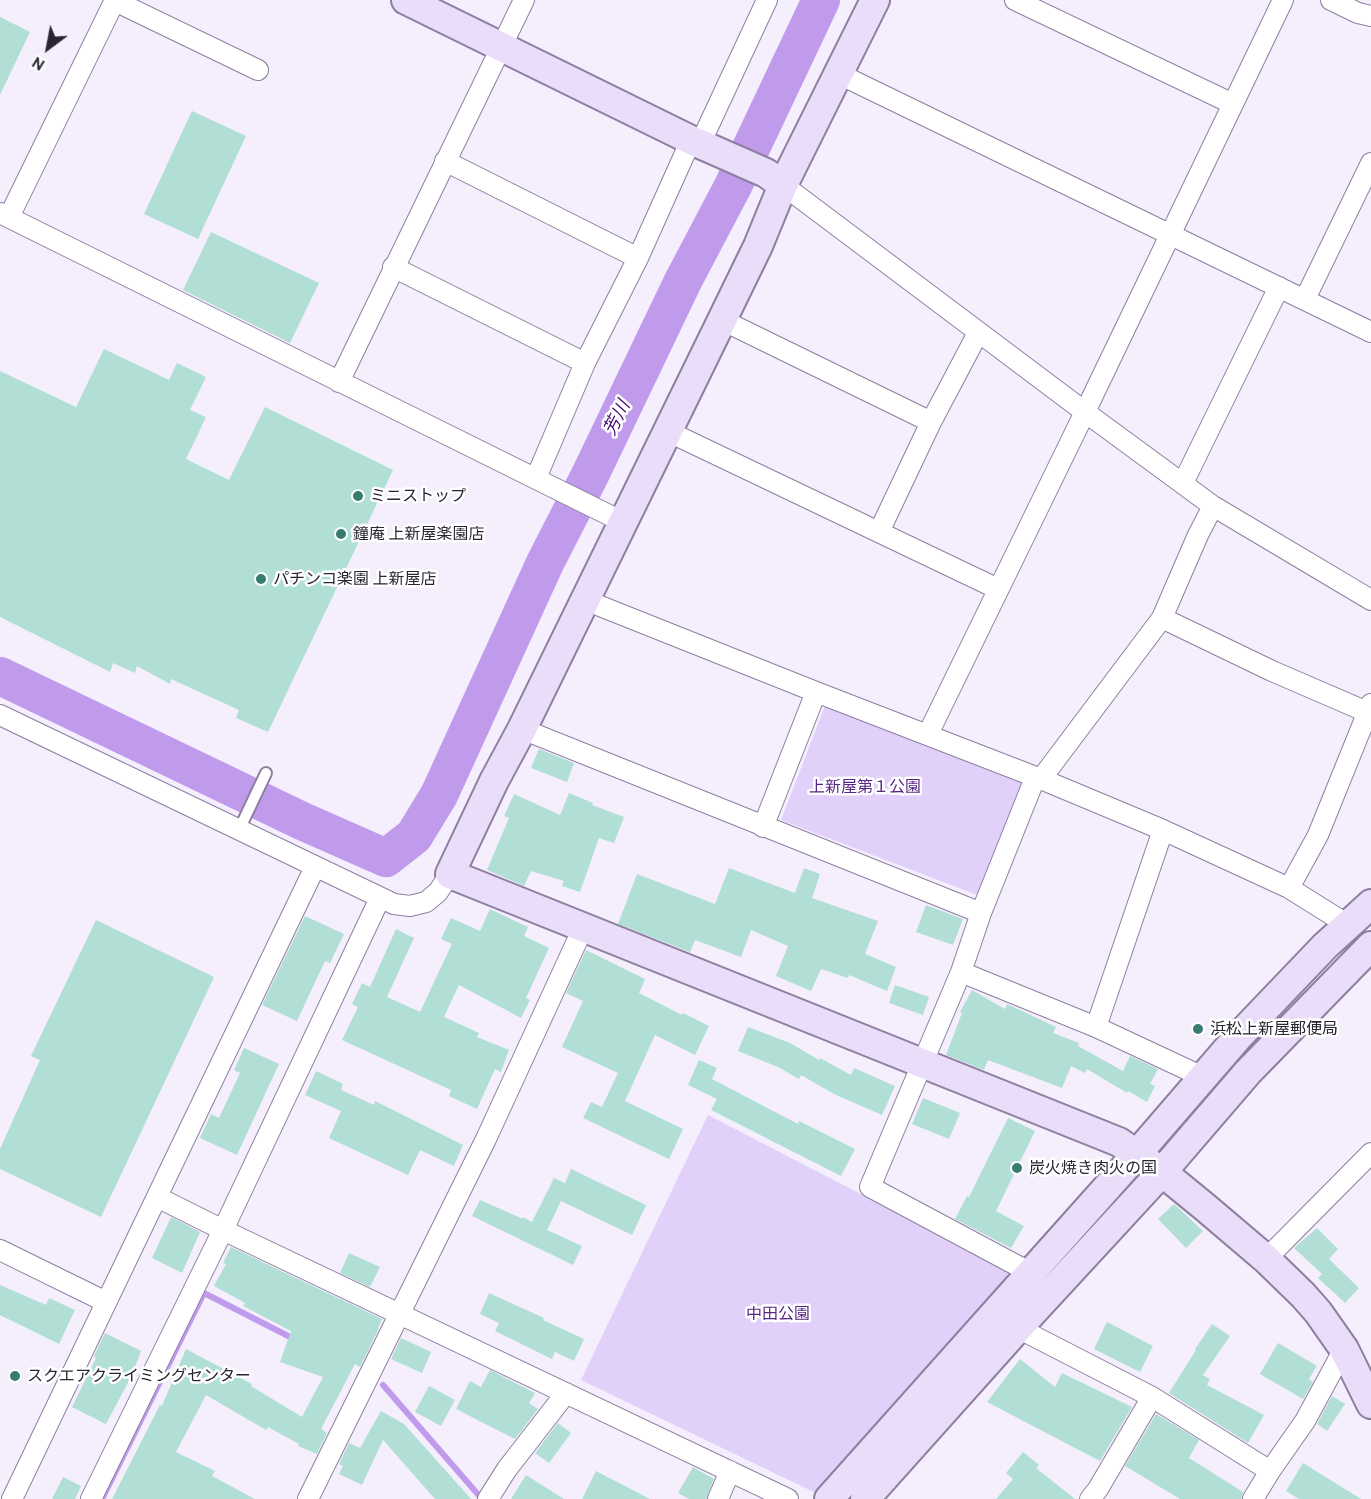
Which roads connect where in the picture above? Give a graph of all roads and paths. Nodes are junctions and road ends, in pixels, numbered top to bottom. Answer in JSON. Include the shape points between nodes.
{"nodes":[{"id":1,"x":115,"y":0,"type":"edge"},
{"id":2,"x":406,"y":0,"type":"edge"},
{"id":3,"x":524,"y":0,"type":"edge"},
{"id":4,"x":767,"y":0,"type":"edge"},
{"id":5,"x":875,"y":0,"type":"edge"},
{"id":6,"x":1015,"y":0,"type":"edge"},
{"id":7,"x":1283,"y":0,"type":"edge"},
{"id":8,"x":1331,"y":0,"type":"edge"},
{"id":9,"x":1371,"y":16,"type":"edge"},
{"id":10,"x":501,"y":47,"type":"junction"},
{"id":11,"x":258,"y":70,"type":"dead end"},
{"id":12,"x":839,"y":74,"type":"junction"},
{"id":13,"x":1233,"y":104,"type":"junction"},
{"id":14,"x":700,"y":144,"type":"junction"},
{"id":15,"x":445,"y":161,"type":"junction"},
{"id":16,"x":1371,"y":163,"type":"edge"},
{"id":17,"x":774,"y":179,"type":"junction"},
{"id":18,"x":4,"y":215,"type":"edge"},
{"id":19,"x":1171,"y":236,"type":"junction"},
{"id":20,"x":638,"y":258,"type":"junction"},
{"id":21,"x":393,"y":267,"type":"junction"},
{"id":22,"x":1279,"y":287,"type":"junction"},
{"id":23,"x":1305,"y":299,"type":"junction"},
{"id":24,"x":722,"y":320,"type":"junction"},
{"id":25,"x":1371,"y":332,"type":"edge"},
{"id":26,"x":978,"y":333,"type":"junction"},
{"id":27,"x":585,"y":363,"type":"junction"},
{"id":28,"x":339,"y":382,"type":"junction"},
{"id":29,"x":1085,"y":412,"type":"junction"},
{"id":30,"x":931,"y":422,"type":"junction"},
{"id":31,"x":667,"y":431,"type":"junction"},
{"id":32,"x":543,"y":482,"type":"junction"},
{"id":33,"x":1183,"y":483,"type":"junction"},
{"id":34,"x":1213,"y":506,"type":"junction"},
{"id":35,"x":616,"y":518,"type":"junction"},
{"id":36,"x":879,"y":532,"type":"junction"},
{"id":37,"x":998,"y":589,"type":"junction"},
{"id":38,"x":585,"y":600,"type":"junction"},
{"id":39,"x":1371,"y":600,"type":"edge"},
{"id":40,"x":1162,"y":618,"type":"junction"},
{"id":41,"x":816,"y":692,"type":"junction"},
{"id":42,"x":1369,"y":708,"type":"edge"},
{"id":43,"x":0,"y":715,"type":"edge"},
{"id":44,"x":522,"y":729,"type":"junction"},
{"id":45,"x":928,"y":734,"type":"junction"},
{"id":46,"x":266,"y":773,"type":"dead end"},
{"id":47,"x":1038,"y":778,"type":"junction"},
{"id":48,"x":242,"y":824,"type":"junction"},
{"id":49,"x":763,"y":827,"type":"junction"},
{"id":50,"x":1163,"y":830,"type":"junction"},
{"id":51,"x":315,"y":867,"type":"junction"},
{"id":52,"x":450,"y":874,"type":"junction"},
{"id":53,"x":1289,"y":888,"type":"junction"},
{"id":54,"x":380,"y":898,"type":"junction"},
{"id":55,"x":1371,"y":904,"type":"edge"},
{"id":56,"x":981,"y":913,"type":"junction"},
{"id":57,"x":1348,"y":925,"type":"junction"},
{"id":58,"x":583,"y":928,"type":"junction"},
{"id":59,"x":1370,"y":948,"type":"edge"},
{"id":60,"x":961,"y":972,"type":"junction"},
{"id":61,"x":1096,"y":1027,"type":"junction"},
{"id":62,"x":924,"y":1063,"type":"junction"},
{"id":63,"x":1203,"y":1077,"type":"junction"},
{"id":64,"x":1371,"y":1153,"type":"edge"},
{"id":65,"x":1137,"y":1154,"type":"junction"},
{"id":66,"x":1162,"y":1172,"type":"junction"},
{"id":67,"x":157,"y":1197,"type":"junction"},
{"id":68,"x":223,"y":1230,"type":"junction"},
{"id":69,"x":0,"y":1251,"type":"edge"},
{"id":70,"x":1266,"y":1259,"type":"junction"},
{"id":71,"x":1031,"y":1274,"type":"junction"},
{"id":72,"x":106,"y":1302,"type":"junction"},
{"id":73,"x":400,"y":1313,"type":"junction"},
{"id":74,"x":1018,"y":1328,"type":"junction"},
{"id":75,"x":1344,"y":1348,"type":"junction"},
{"id":76,"x":566,"y":1393,"type":"junction"},
{"id":77,"x":1152,"y":1397,"type":"junction"},
{"id":78,"x":1371,"y":1404,"type":"edge"},
{"id":79,"x":730,"y":1471,"type":"junction"},
{"id":80,"x":1270,"y":1471,"type":"junction"},
{"id":81,"x":490,"y":1495,"type":"edge"},
{"id":82,"x":12,"y":1499,"type":"edge"},
{"id":83,"x":91,"y":1499,"type":"edge"},
{"id":84,"x":308,"y":1499,"type":"edge"},
{"id":85,"x":718,"y":1499,"type":"edge"},
{"id":86,"x":788,"y":1499,"type":"edge"},
{"id":87,"x":829,"y":1499,"type":"edge"},
{"id":88,"x":865,"y":1499,"type":"edge"},
{"id":89,"x":1090,"y":1499,"type":"edge"},
{"id":90,"x":1253,"y":1499,"type":"edge"}],
"edges":[{"from":1,"to":11,"type":"street"},
{"from":1,"to":18,"type":"street"},
{"from":2,"to":10,"type":"street"},
{"from":3,"to":10,"type":"street"},
{"from":4,"to":14,"type":"street"},
{"from":5,"to":12,"type":"street"},
{"from":6,"to":13,"type":"street"},
{"from":7,"to":13,"type":"street"},
{"from":8,"to":9,"type":"street"},
{"from":10,"to":14,"type":"street"},
{"from":10,"to":15,"type":"street"},
{"from":12,"to":17,"type":"street"},
{"from":12,"to":19,"type":"street"},
{"from":13,"to":19,"type":"street"},
{"from":14,"to":17,"type":"street"},
{"from":14,"to":20,"type":"street"},
{"from":15,"to":20,"type":"street"},
{"from":15,"to":21,"type":"street"},
{"from":16,"to":23,"type":"street"},
{"from":17,"to":24,"type":"street","via":[[758,246]]},
{"from":17,"to":26,"type":"street"},
{"from":18,"to":28,"type":"street"},
{"from":19,"to":22,"type":"street"},
{"from":19,"to":29,"type":"street"},
{"from":20,"to":27,"type":"street"},
{"from":21,"to":27,"type":"street"},
{"from":21,"to":28,"type":"street"},
{"from":22,"to":23,"type":"street"},
{"from":22,"to":33,"type":"street"},
{"from":23,"to":25,"type":"street"},
{"from":24,"to":30,"type":"street"},
{"from":24,"to":31,"type":"street"},
{"from":26,"to":29,"type":"street"},
{"from":26,"to":30,"type":"street"},
{"from":27,"to":32,"type":"street"},
{"from":28,"to":32,"type":"street"},
{"from":29,"to":33,"type":"street"},
{"from":29,"to":37,"type":"street"},
{"from":30,"to":36,"type":"street"},
{"from":31,"to":35,"type":"street"},
{"from":31,"to":36,"type":"street"},
{"from":32,"to":35,"type":"street"},
{"from":33,"to":34,"type":"street"},
{"from":34,"to":39,"type":"street"},
{"from":34,"to":40,"type":"street"},
{"from":35,"to":38,"type":"street"},
{"from":36,"to":37,"type":"street"},
{"from":37,"to":45,"type":"street"},
{"from":38,"to":41,"type":"street"},
{"from":38,"to":44,"type":"street"},
{"from":40,"to":42,"type":"street","via":[[1272,671]]},
{"from":40,"to":47,"type":"street"},
{"from":41,"to":45,"type":"street"},
{"from":41,"to":49,"type":"street"},
{"from":42,"to":53,"type":"street","via":[[1318,835]]},
{"from":43,"to":48,"type":"street"},
{"from":44,"to":49,"type":"street"},
{"from":44,"to":52,"type":"street"},
{"from":45,"to":47,"type":"street"},
{"from":46,"to":48,"type":"lane"},
{"from":47,"to":50,"type":"street"},
{"from":47,"to":56,"type":"street"},
{"from":48,"to":51,"type":"street"},
{"from":49,"to":56,"type":"street"},
{"from":50,"to":53,"type":"street"},
{"from":50,"to":61,"type":"street"},
{"from":51,"to":54,"type":"street"},
{"from":51,"to":67,"type":"street"},
{"from":52,"to":54,"type":"street","via":[[432,897],[417,906]]},
{"from":52,"to":58,"type":"street"},
{"from":53,"to":57,"type":"street"},
{"from":54,"to":68,"type":"street"},
{"from":55,"to":57,"type":"street"},
{"from":56,"to":60,"type":"street"},
{"from":57,"to":63,"type":"street"},
{"from":58,"to":62,"type":"street"},
{"from":58,"to":73,"type":"street"},
{"from":59,"to":66,"type":"street","via":[[1248,1072]]},
{"from":60,"to":61,"type":"street"},
{"from":60,"to":62,"type":"street"},
{"from":61,"to":63,"type":"street"},
{"from":62,"to":65,"type":"street","via":[[1097,1132]]},
{"from":62,"to":71,"type":"street","via":[[870,1187]]},
{"from":63,"to":65,"type":"street"},
{"from":64,"to":70,"type":"street"},
{"from":65,"to":66,"type":"street"},
{"from":65,"to":71,"type":"street"},
{"from":66,"to":70,"type":"street"},
{"from":66,"to":74,"type":"street"},
{"from":67,"to":68,"type":"street"},
{"from":67,"to":72,"type":"street"},
{"from":68,"to":73,"type":"street"},
{"from":68,"to":83,"type":"street"},
{"from":69,"to":72,"type":"street"},
{"from":70,"to":75,"type":"street","via":[[1318,1312]]},
{"from":71,"to":87,"type":"street"},
{"from":72,"to":82,"type":"street"},
{"from":73,"to":76,"type":"street"},
{"from":73,"to":84,"type":"street"},
{"from":74,"to":77,"type":"street"},
{"from":74,"to":88,"type":"street"},
{"from":75,"to":78,"type":"street"},
{"from":75,"to":80,"type":"street","via":[[1305,1421]]},
{"from":76,"to":79,"type":"street"},
{"from":76,"to":81,"type":"street"},
{"from":77,"to":80,"type":"street"},
{"from":77,"to":89,"type":"street"},
{"from":79,"to":85,"type":"street"},
{"from":79,"to":86,"type":"street"},
{"from":80,"to":90,"type":"street"}]}
